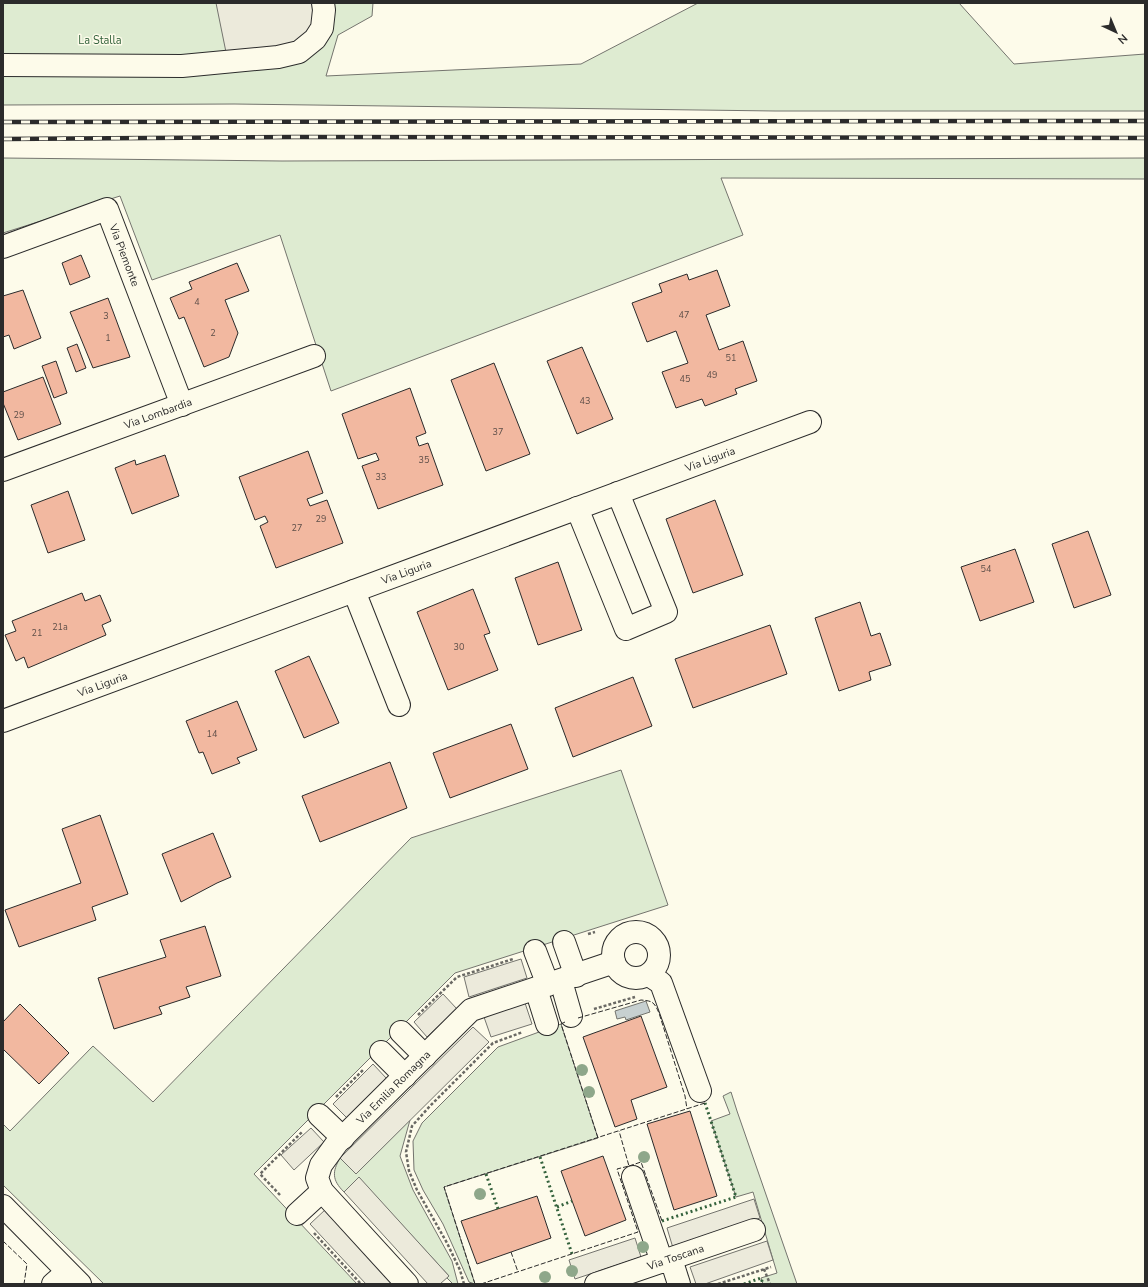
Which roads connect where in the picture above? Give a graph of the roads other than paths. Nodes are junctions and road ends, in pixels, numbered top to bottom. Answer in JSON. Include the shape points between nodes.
{"nodes":[{"id":1,"x":323,"y":3,"type":"edge"},
{"id":2,"x":3,"y":65,"type":"edge"},
{"id":3,"x":3,"y":247,"type":"edge"},
{"id":4,"x":314,"y":356,"type":"dead end"},
{"id":5,"x":182,"y":405,"type":"junction"},
{"id":6,"x":810,"y":422,"type":"dead end"},
{"id":7,"x":3,"y":470,"type":"edge"},
{"id":8,"x":618,"y":493,"type":"junction"},
{"id":9,"x":577,"y":508,"type":"junction"},
{"id":10,"x":354,"y":591,"type":"junction"},
{"id":11,"x":399,"y":705,"type":"dead end"},
{"id":12,"x":3,"y":721,"type":"edge"},
{"id":13,"x":564,"y":942,"type":"dead end"},
{"id":14,"x":535,"y":951,"type":"dead end"},
{"id":15,"x":614,"y":962,"type":"junction"},
{"id":16,"x":655,"y":979,"type":"junction"},
{"id":17,"x":555,"y":983,"type":"junction"},
{"id":18,"x":571,"y":1016,"type":"road end"},
{"id":19,"x":547,"y":1024,"type":"road end"},
{"id":20,"x":401,"y":1032,"type":"dead end"},
{"id":21,"x":381,"y":1052,"type":"dead end"},
{"id":22,"x":425,"y":1056,"type":"junction"},
{"id":23,"x":405,"y":1076,"type":"junction"},
{"id":24,"x":700,"y":1091,"type":"dead end"},
{"id":25,"x":319,"y":1115,"type":"dead end"},
{"id":26,"x":343,"y":1138,"type":"junction"},
{"id":27,"x":633,"y":1177,"type":"dead end"},
{"id":28,"x":322,"y":1191,"type":"junction"},
{"id":29,"x":3,"y":1206,"type":"edge"},
{"id":30,"x":297,"y":1214,"type":"dead end"},
{"id":31,"x":754,"y":1230,"type":"dead end"},
{"id":32,"x":666,"y":1260,"type":"junction"},
{"id":33,"x":67,"y":1280,"type":"edge"},
{"id":34,"x":407,"y":1284,"type":"edge"},
{"id":35,"x":596,"y":1284,"type":"edge"},
{"id":36,"x":679,"y":1284,"type":"edge"}],
"edges":[{"from":1,"to":2,"type":"street","via":[[322,28],[315,39],[299,52],[278,57],[182,66]]},
{"from":3,"to":5,"type":"street","name":"Via Piemonte","via":[[107,209]]},
{"from":4,"to":5,"type":"street","name":"Via Lombardia"},
{"from":5,"to":7,"type":"street","name":"Via Lombardia"},
{"from":6,"to":8,"type":"street","name":"Via Liguria"},
{"from":8,"to":9,"type":"street","name":"Via Liguria"},
{"from":8,"to":9,"type":"street","via":[[666,612],[626,629]]},
{"from":9,"to":10,"type":"street","name":"Via Liguria"},
{"from":10,"to":11,"type":"street"},
{"from":10,"to":12,"type":"street","name":"Via Liguria"},
{"from":13,"to":17,"type":"street"},
{"from":14,"to":17,"type":"street"},
{"from":15,"to":16,"type":"street","via":[[617,969],[628,977]]},
{"from":15,"to":16,"type":"street","via":[[614,948],[617,942],[628,934],[642,933],[655,941],[660,955]]},
{"from":15,"to":17,"type":"street","name":"Via Emilia Romagna"},
{"from":16,"to":24,"type":"street"},
{"from":17,"to":18,"type":"street"},
{"from":17,"to":19,"type":"street"},
{"from":17,"to":22,"type":"street","name":"Via Emilia Romagna","via":[[471,1010]]},
{"from":20,"to":22,"type":"street"},
{"from":21,"to":23,"type":"street"},
{"from":22,"to":23,"type":"street","name":"Via Emilia Romagna"},
{"from":23,"to":26,"type":"street","name":"Via Emilia Romagna"},
{"from":25,"to":26,"type":"street"},
{"from":26,"to":28,"type":"street","name":"Via Emilia Romagna","via":[[321,1165],[317,1178]]},
{"from":27,"to":32,"type":"street"},
{"from":28,"to":30,"type":"street"},
{"from":28,"to":34,"type":"street"},
{"from":29,"to":33,"type":"street"},
{"from":31,"to":32,"type":"street","name":"Via Toscana"},
{"from":32,"to":35,"type":"street","name":"Via Toscana"},
{"from":32,"to":36,"type":"street"}]}
